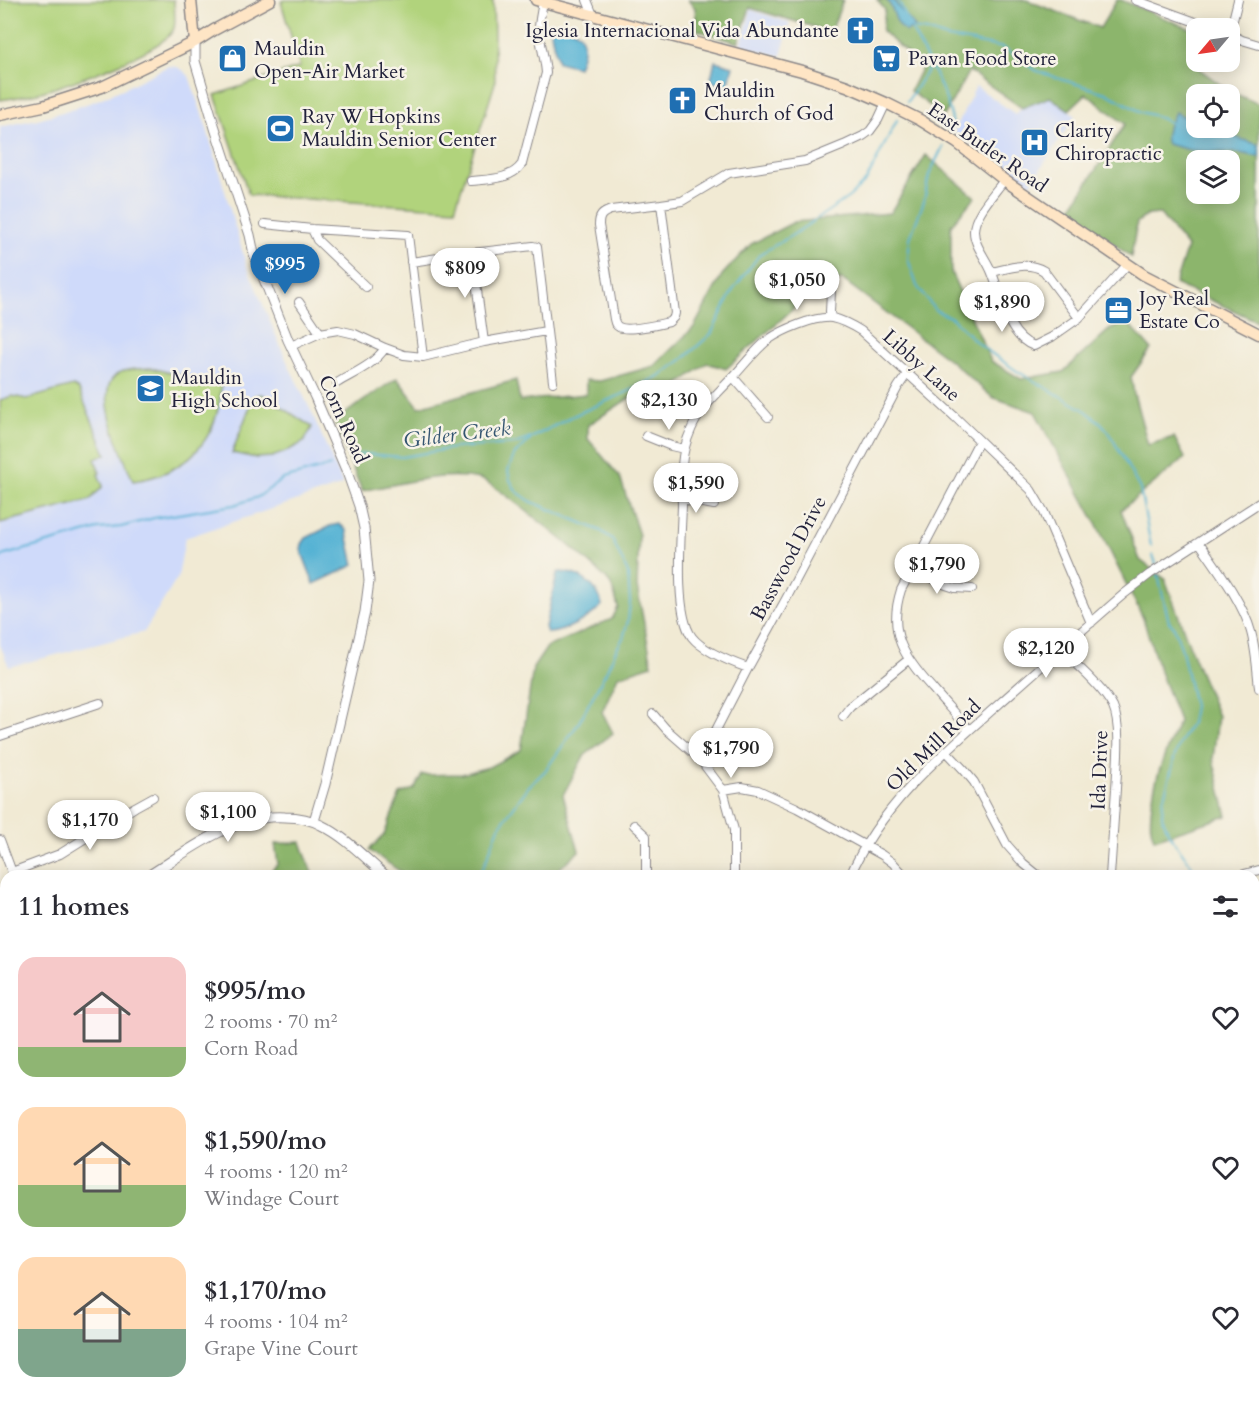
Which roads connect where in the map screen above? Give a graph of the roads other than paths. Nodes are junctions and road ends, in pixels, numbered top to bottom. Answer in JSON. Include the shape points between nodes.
{"nodes":[{"id":1,"x":190,"y":0,"type":"edge"},
{"id":2,"x":270,"y":0,"type":"edge"},
{"id":3,"x":587,"y":0,"type":"edge"},
{"id":4,"x":1136,"y":0,"type":"edge"},
{"id":5,"x":1238,"y":0,"type":"edge"},
{"id":6,"x":540,"y":1,"type":"edge"},
{"id":7,"x":593,"y":15,"type":"junction"},
{"id":8,"x":1186,"y":18,"type":"edge"},
{"id":9,"x":1234,"y":18,"type":"edge"},
{"id":10,"x":1240,"y":37,"type":"edge"},
{"id":11,"x":195,"y":42,"type":"junction"},
{"id":12,"x":1259,"y":45,"type":"edge"},
{"id":13,"x":886,"y":103,"type":"junction"},
{"id":14,"x":0,"y":115,"type":"edge"},
{"id":15,"x":1004,"y":180,"type":"junction"},
{"id":16,"x":471,"y":181,"type":"dead end"},
{"id":17,"x":661,"y":204,"type":"junction"},
{"id":18,"x":265,"y":224,"type":"dead end"},
{"id":19,"x":312,"y":229,"type":"junction"},
{"id":20,"x":472,"y":253,"type":"junction"},
{"id":21,"x":411,"y":262,"type":"junction"},
{"id":22,"x":1127,"y":265,"type":"junction"},
{"id":23,"x":992,"y":272,"type":"junction"},
{"id":24,"x":366,"y":287,"type":"dead end"},
{"id":25,"x":831,"y":291,"type":"dead end"},
{"id":26,"x":299,"y":302,"type":"dead end"},
{"id":27,"x":831,"y":318,"type":"junction"},
{"id":28,"x":1080,"y":318,"type":"junction"},
{"id":29,"x":546,"y":331,"type":"junction"},
{"id":30,"x":320,"y":333,"type":"junction"},
{"id":31,"x":1259,"y":334,"type":"edge"},
{"id":32,"x":484,"y":342,"type":"junction"},
{"id":33,"x":291,"y":346,"type":"junction"},
{"id":34,"x":384,"y":348,"type":"junction"},
{"id":35,"x":423,"y":357,"type":"junction"},
{"id":36,"x":908,"y":374,"type":"junction"},
{"id":37,"x":733,"y":377,"type":"junction"},
{"id":38,"x":553,"y":382,"type":"dead end"},
{"id":39,"x":337,"y":383,"type":"dead end"},
{"id":40,"x":768,"y":417,"type":"dead end"},
{"id":41,"x":646,"y":436,"type":"dead end"},
{"id":42,"x":979,"y":441,"type":"junction"},
{"id":43,"x":684,"y":449,"type":"junction"},
{"id":44,"x":682,"y":499,"type":"junction"},
{"id":45,"x":1259,"y":503,"type":"edge"},
{"id":46,"x":714,"y":505,"type":"dead end"},
{"id":47,"x":1199,"y":542,"type":"junction"},
{"id":48,"x":912,"y":568,"type":"junction"},
{"id":49,"x":972,"y":589,"type":"dead end"},
{"id":50,"x":1091,"y":623,"type":"junction"},
{"id":51,"x":1060,"y":650,"type":"junction"},
{"id":52,"x":909,"y":660,"type":"junction"},
{"id":53,"x":748,"y":668,"type":"junction"},
{"id":54,"x":1259,"y":688,"type":"edge"},
{"id":55,"x":100,"y":703,"type":"dead end"},
{"id":56,"x":653,"y":714,"type":"dead end"},
{"id":57,"x":843,"y":716,"type":"dead end"},
{"id":58,"x":969,"y":730,"type":"junction"},
{"id":59,"x":0,"y":736,"type":"edge"},
{"id":60,"x":946,"y":751,"type":"junction"},
{"id":61,"x":699,"y":758,"type":"junction"},
{"id":62,"x":723,"y":790,"type":"junction"},
{"id":63,"x":153,"y":797,"type":"dead end"},
{"id":64,"x":314,"y":821,"type":"junction"},
{"id":65,"x":634,"y":825,"type":"dead end"},
{"id":66,"x":0,"y":840,"type":"edge"},
{"id":67,"x":866,"y":846,"type":"junction"},
{"id":68,"x":11,"y":870,"type":"edge"},
{"id":69,"x":22,"y":870,"type":"edge"},
{"id":70,"x":158,"y":870,"type":"edge"},
{"id":71,"x":379,"y":870,"type":"edge"},
{"id":72,"x":646,"y":870,"type":"edge"},
{"id":73,"x":734,"y":870,"type":"edge"},
{"id":74,"x":853,"y":870,"type":"edge"},
{"id":75,"x":899,"y":870,"type":"edge"},
{"id":76,"x":1032,"y":870,"type":"edge"},
{"id":77,"x":1110,"y":870,"type":"edge"}],
"edges":[{"from":1,"to":11,"type":"main road"},
{"from":2,"to":11,"type":"main road"},
{"from":3,"to":7,"type":"street"},
{"from":4,"to":8,"type":"street"},
{"from":5,"to":9,"type":"street"},
{"from":6,"to":7,"type":"main road","name":"East Butler Road"},
{"from":6,"to":16,"type":"street","via":[[540,39],[546,73],[522,164],[502,178]]},
{"from":7,"to":13,"type":"main road","name":"East Butler Road","via":[[805,72]]},
{"from":10,"to":12,"type":"street"},
{"from":11,"to":14,"type":"main road","via":[[102,87]]},
{"from":11,"to":33,"type":"street","name":"Corn Road","via":[[195,61],[254,254]]},
{"from":13,"to":15,"type":"main road","name":"East Butler Road","via":[[944,135]]},
{"from":13,"to":17,"type":"street","via":[[870,131],[844,145],[805,161],[729,174],[682,201]]},
{"from":15,"to":22,"type":"main road","name":"East Butler Road"},
{"from":15,"to":23,"type":"street","via":[[978,216],[974,231]]},
{"from":17,"to":17,"type":"street","via":[[674,317],[661,324],[621,328],[614,319],[600,218],[610,210]]},
{"from":18,"to":19,"type":"street"},
{"from":19,"to":21,"type":"street","via":[[408,235]]},
{"from":19,"to":24,"type":"street","via":[[317,240]]},
{"from":20,"to":21,"type":"street"},
{"from":20,"to":29,"type":"street","via":[[537,248]]},
{"from":20,"to":32,"type":"street"},
{"from":21,"to":35,"type":"street"},
{"from":22,"to":28,"type":"street"},
{"from":22,"to":31,"type":"main road","name":"East Butler Road"},
{"from":23,"to":28,"type":"street","via":[[1011,267],[1039,268]]},
{"from":23,"to":28,"type":"street","via":[[1014,330],[1028,344],[1040,344]]},
{"from":25,"to":27,"type":"street"},
{"from":26,"to":30,"type":"street"},
{"from":27,"to":36,"type":"street","name":"Libby Lane","via":[[861,331]]},
{"from":27,"to":37,"type":"street","via":[[802,323],[778,333]]},
{"from":29,"to":32,"type":"street"},
{"from":29,"to":38,"type":"street"},
{"from":30,"to":33,"type":"street"},
{"from":30,"to":34,"type":"street","via":[[338,330]]},
{"from":32,"to":35,"type":"street"},
{"from":33,"to":64,"type":"street","name":"Corn Road","via":[[352,484],[364,528],[369,581]]},
{"from":34,"to":35,"type":"street","via":[[404,356]]},
{"from":34,"to":39,"type":"street","via":[[373,361]]},
{"from":36,"to":42,"type":"street","name":"Libby Lane"},
{"from":36,"to":53,"type":"street","name":"Basswood Drive"},
{"from":37,"to":40,"type":"street"},
{"from":37,"to":43,"type":"street","via":[[697,417]]},
{"from":41,"to":43,"type":"street"},
{"from":42,"to":48,"type":"street"},
{"from":42,"to":50,"type":"street","name":"Libby Lane","via":[[1037,499]]},
{"from":43,"to":44,"type":"street"},
{"from":44,"to":46,"type":"street"},
{"from":44,"to":53,"type":"street","via":[[680,585],[689,632],[703,647]]},
{"from":45,"to":47,"type":"street","name":"Old Mill Road"},
{"from":47,"to":50,"type":"street","name":"Old Mill Road","via":[[1150,574]]},
{"from":47,"to":54,"type":"street","via":[[1248,623]]},
{"from":48,"to":49,"type":"street","via":[[946,585]]},
{"from":48,"to":52,"type":"street","via":[[896,611],[899,639]]},
{"from":50,"to":51,"type":"street","name":"Old Mill Road"},
{"from":51,"to":58,"type":"street","name":"Old Mill Road"},
{"from":51,"to":77,"type":"street","name":"Ida Drive","via":[[1105,695],[1116,717],[1118,760]]},
{"from":52,"to":57,"type":"street"},
{"from":52,"to":58,"type":"street"},
{"from":53,"to":61,"type":"street","name":"Basswood Drive"},
{"from":55,"to":59,"type":"street"},
{"from":56,"to":61,"type":"street"},
{"from":58,"to":60,"type":"street","name":"Old Mill Road"},
{"from":60,"to":67,"type":"street","name":"Old Mill Road","via":[[897,801]]},
{"from":60,"to":76,"type":"street","via":[[974,782],[1008,845]]},
{"from":61,"to":62,"type":"street"},
{"from":62,"to":67,"type":"street","via":[[758,790]]},
{"from":62,"to":73,"type":"street","via":[[734,830]]},
{"from":63,"to":69,"type":"street","via":[[60,854]]},
{"from":64,"to":70,"type":"street","via":[[275,816],[246,820],[224,829]]},
{"from":64,"to":71,"type":"street","via":[[340,836]]},
{"from":65,"to":72,"type":"street","via":[[646,836]]},
{"from":66,"to":68,"type":"street"},
{"from":67,"to":74,"type":"street","name":"Old Mill Road"},
{"from":67,"to":75,"type":"street"}]}
